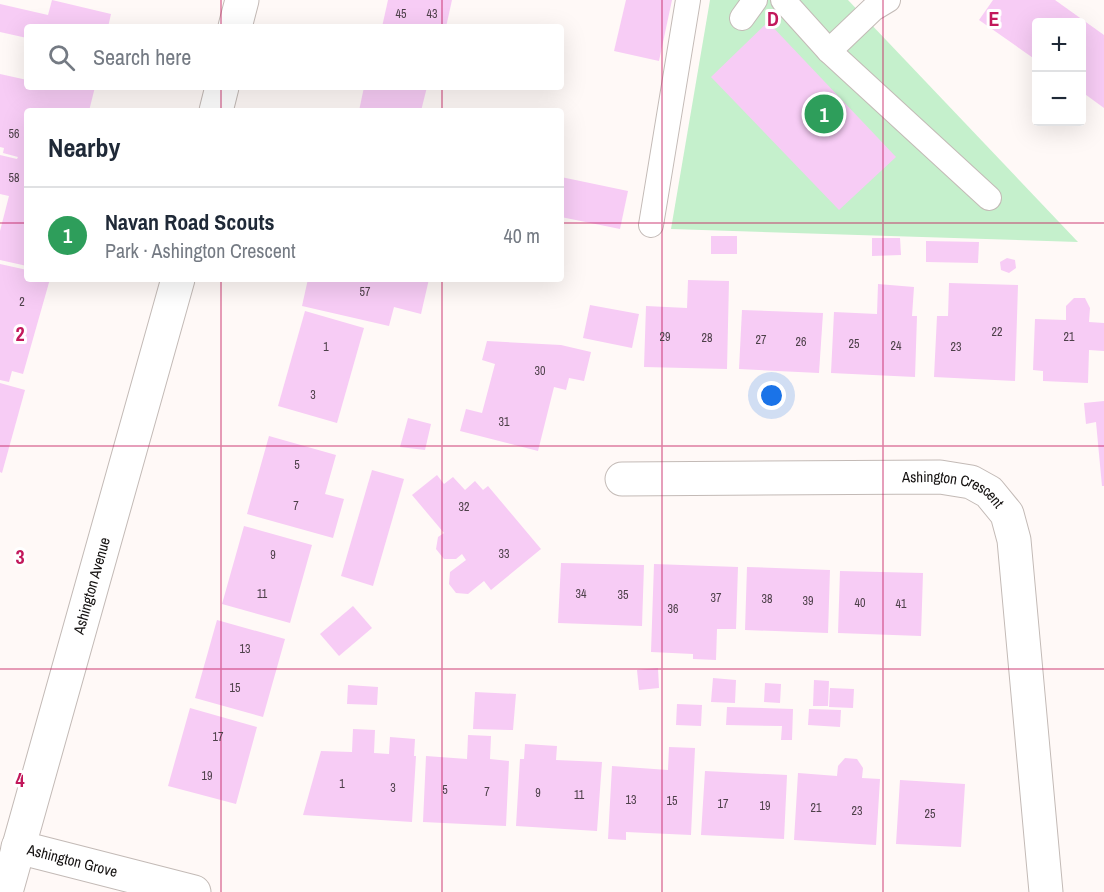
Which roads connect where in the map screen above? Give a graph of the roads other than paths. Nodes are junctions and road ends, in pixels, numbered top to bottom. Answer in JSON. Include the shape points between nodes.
{"nodes":[{"id":1,"x":242,"y":0,"type":"edge"},
{"id":2,"x":688,"y":0,"type":"edge"},
{"id":3,"x":783,"y":0,"type":"edge"},
{"id":4,"x":888,"y":0,"type":"edge"},
{"id":5,"x":236,"y":24,"type":"edge"},
{"id":6,"x":829,"y":51,"type":"junction"},
{"id":7,"x":221,"y":90,"type":"edge"},
{"id":8,"x":217,"y":108,"type":"edge"},
{"id":9,"x":989,"y":198,"type":"dead end"},
{"id":10,"x":651,"y":225,"type":"dead end"},
{"id":11,"x":177,"y":282,"type":"edge"},
{"id":12,"x":622,"y":479,"type":"dead end"},
{"id":13,"x":18,"y":847,"type":"junction"},
{"id":14,"x":6,"y":892,"type":"edge"},
{"id":15,"x":194,"y":892,"type":"edge"},
{"id":16,"x":1046,"y":892,"type":"edge"}],
"edges":[{"from":1,"to":5,"type":"street"},
{"from":2,"to":10,"type":"lane"},
{"from":3,"to":6,"type":"lane"},
{"from":4,"to":6,"type":"lane","via":[[873,9]]},
{"from":6,"to":9,"type":"lane"},
{"from":7,"to":8,"type":"street"},
{"from":11,"to":13,"type":"street","name":"Ashington Avenue"},
{"from":12,"to":16,"type":"street","name":"Ashington Crescent","via":[[940,477],[971,482],[989,492],[1007,514],[1014,540]]},
{"from":13,"to":14,"type":"street","name":"Ashington Avenue"},
{"from":13,"to":15,"type":"street","name":"Ashington Grove"}]}
